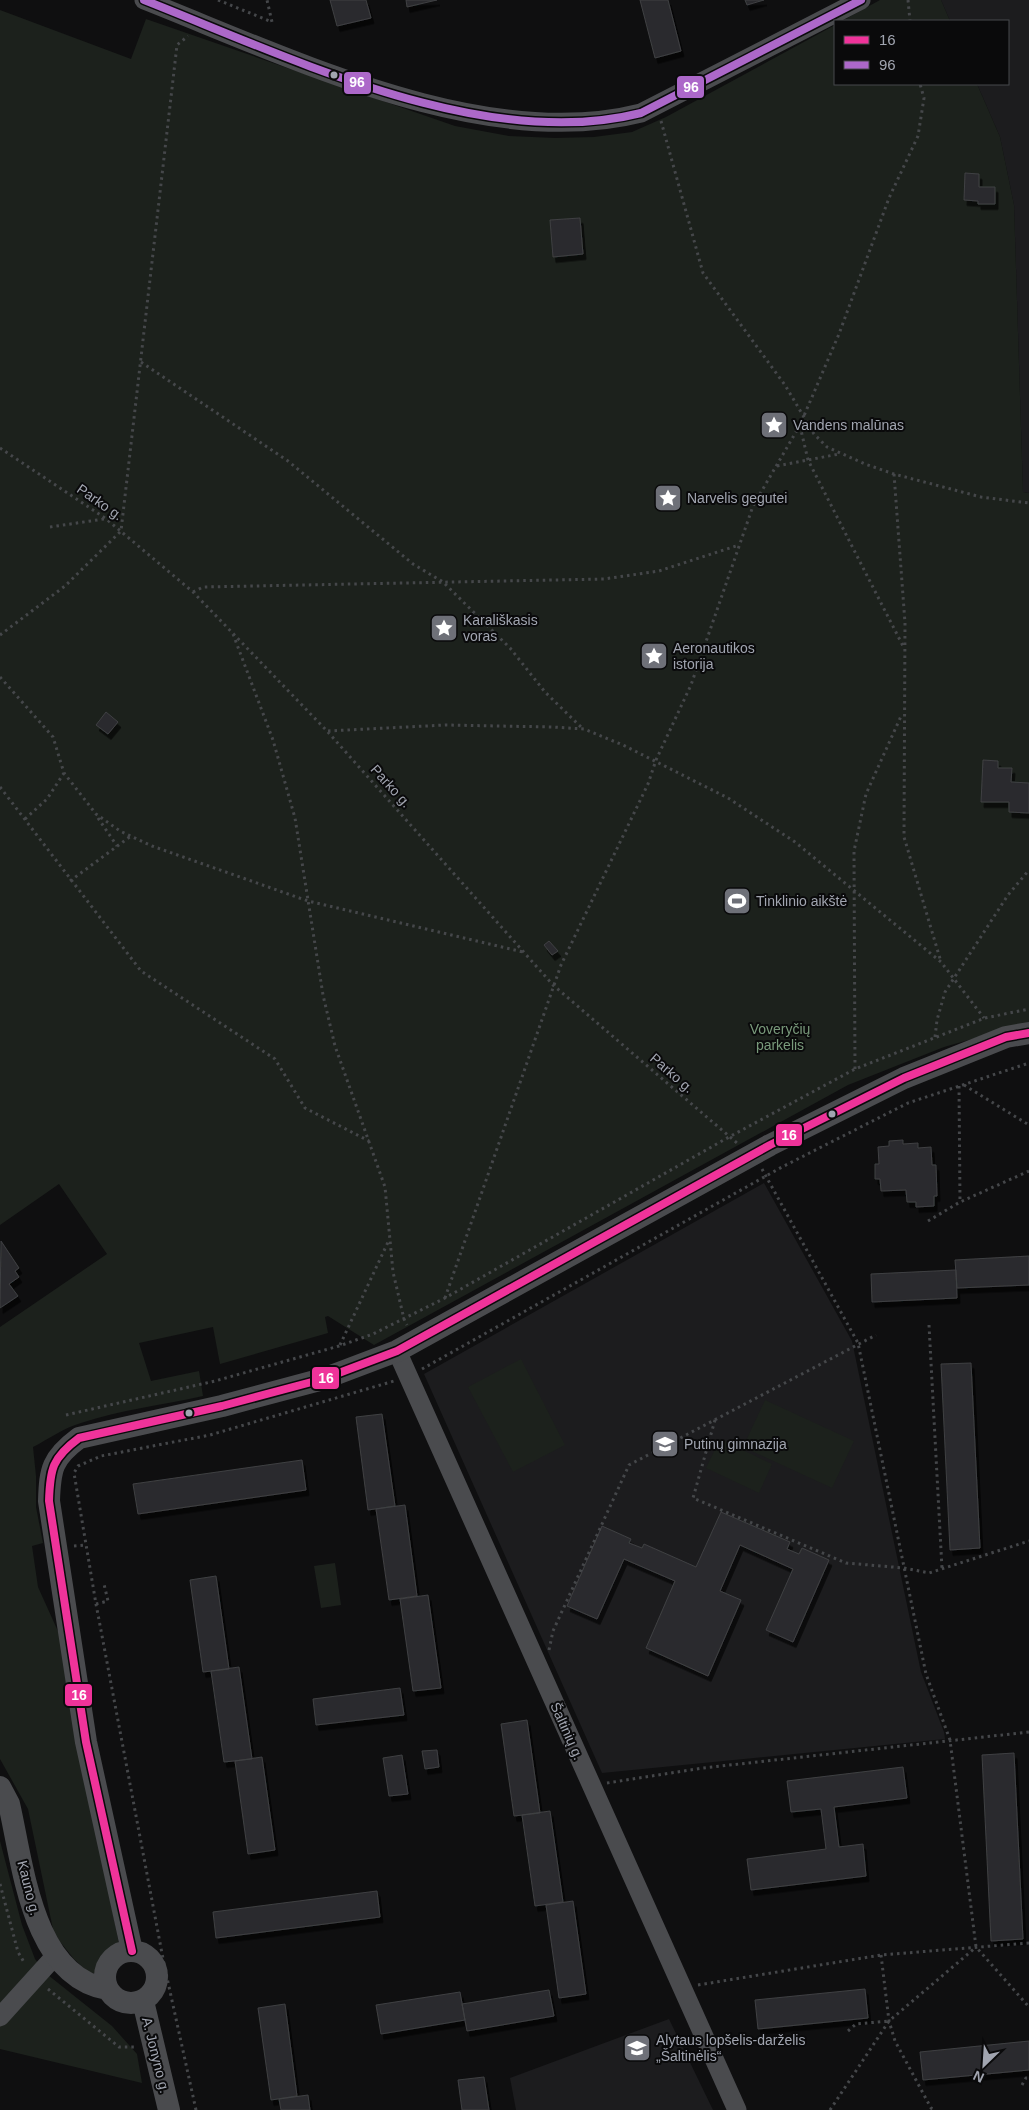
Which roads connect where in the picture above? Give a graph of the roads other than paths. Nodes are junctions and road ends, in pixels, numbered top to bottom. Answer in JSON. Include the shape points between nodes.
{"nodes":[{"id":1,"x":144,"y":0,"type":"edge"},
{"id":2,"x":861,"y":0,"type":"edge"},
{"id":3,"x":1029,"y":1033,"type":"edge"},
{"id":4,"x":397,"y":1351,"type":"junction"},
{"id":5,"x":0,"y":1787,"type":"edge"},
{"id":6,"x":132,"y":1951,"type":"junction"},
{"id":7,"x":55,"y":1956,"type":"junction"},
{"id":8,"x":107,"y":1989,"type":"junction"},
{"id":9,"x":143,"y":2001,"type":"junction"},
{"id":10,"x":0,"y":2017,"type":"edge"},
{"id":11,"x":169,"y":2110,"type":"edge"},
{"id":12,"x":737,"y":2110,"type":"edge"}],
"edges":[{"from":1,"to":2,"type":"street","via":[[397,96],[465,113],[579,122],[616,119],[657,106]]},
{"from":3,"to":4,"type":"street","via":[[1006,1037],[904,1078],[750,1155]]},
{"from":4,"to":6,"type":"street","via":[[323,1379],[222,1406],[79,1438],[56,1458],[50,1474],[49,1501],[86,1742]]},
{"from":4,"to":12,"type":"street","name":"Šaltinių g."},
{"from":5,"to":7,"type":"street","name":"Kauno g.","via":[[9,1804],[35,1917]]},
{"from":6,"to":8,"type":"street","via":[[117,1954],[107,1966],[104,1981]]},
{"from":6,"to":9,"type":"street","via":[[149,1958],[157,1974],[154,1989]]},
{"from":7,"to":8,"type":"street","name":"Kauno g.","via":[[74,1976]]},
{"from":7,"to":10,"type":"street"},
{"from":8,"to":9,"type":"street","via":[[112,1996],[126,2003]]},
{"from":9,"to":11,"type":"street","name":"A. Jonyno g."}]}
